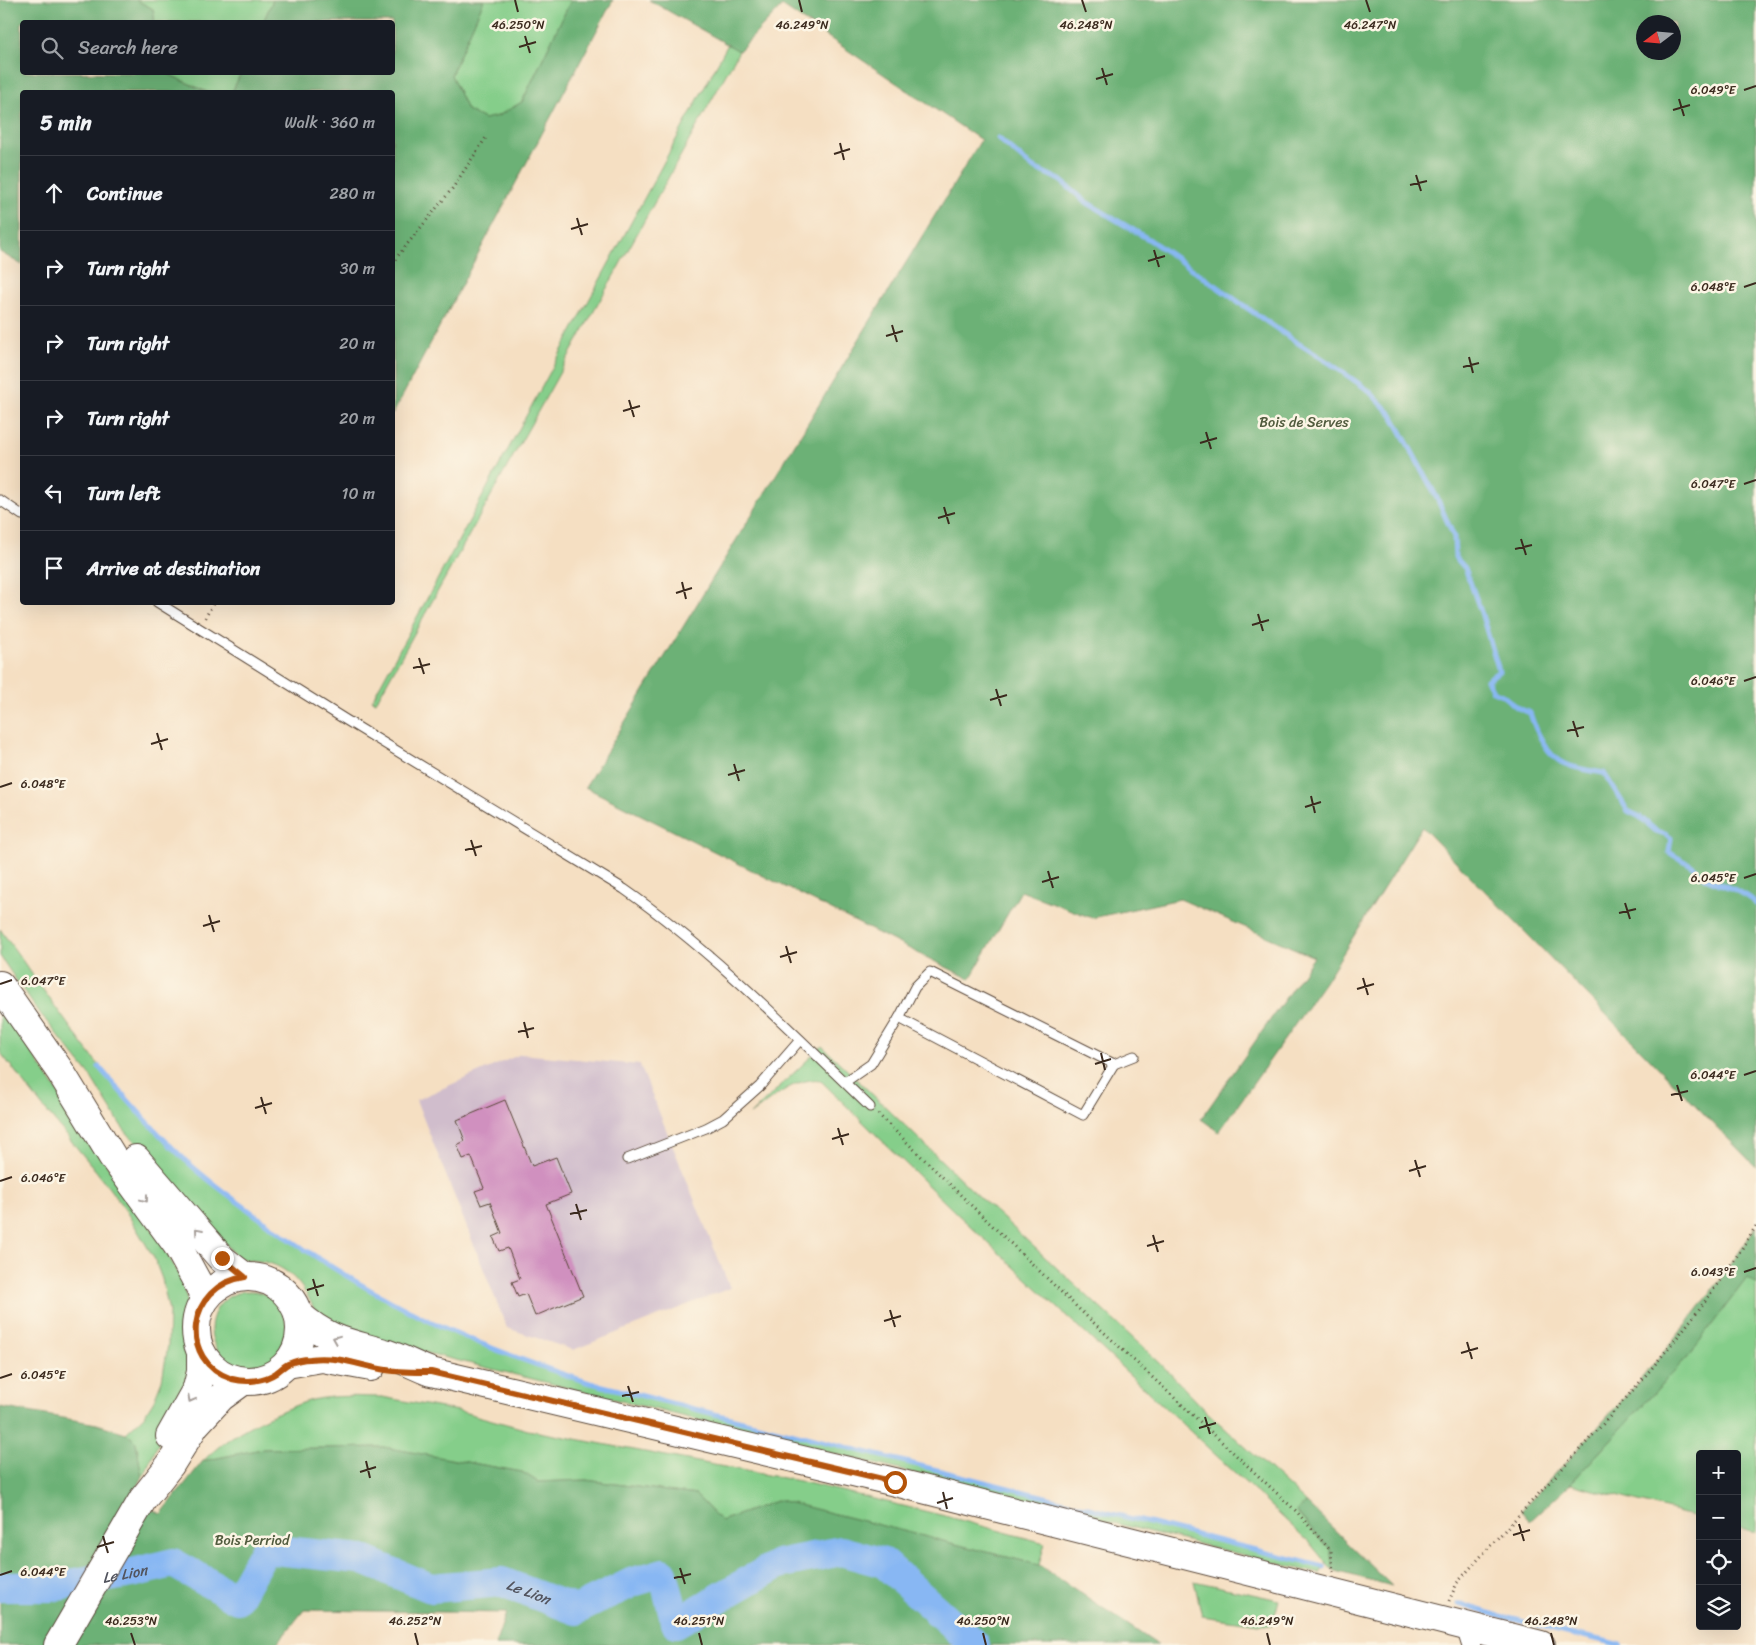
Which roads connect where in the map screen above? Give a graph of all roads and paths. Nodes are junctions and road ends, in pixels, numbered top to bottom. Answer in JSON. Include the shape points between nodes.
{"nodes":[{"id":1,"x":487,"y":136,"type":"dead end"},
{"id":2,"x":395,"y":258,"type":"edge"},
{"id":3,"x":0,"y":500,"type":"edge"},
{"id":4,"x":20,"y":514,"type":"edge"},
{"id":5,"x":162,"y":605,"type":"edge"},
{"id":6,"x":0,"y":985,"type":"edge"},
{"id":7,"x":899,"y":1018,"type":"junction"},
{"id":8,"x":800,"y":1040,"type":"junction"},
{"id":9,"x":1134,"y":1056,"type":"dead end"},
{"id":10,"x":1114,"y":1064,"type":"junction"},
{"id":11,"x":60,"y":1071,"type":"junction"},
{"id":12,"x":845,"y":1082,"type":"junction"},
{"id":13,"x":870,"y":1106,"type":"joint"},
{"id":14,"x":627,"y":1158,"type":"dead end"},
{"id":15,"x":1756,"y":1226,"type":"edge"},
{"id":16,"x":245,"y":1277,"type":"junction"},
{"id":17,"x":204,"y":1300,"type":"junction"},
{"id":18,"x":298,"y":1314,"type":"junction"},
{"id":19,"x":201,"y":1352,"type":"junction"},
{"id":20,"x":287,"y":1364,"type":"junction"},
{"id":21,"x":431,"y":1372,"type":"junction"},
{"id":22,"x":243,"y":1381,"type":"junction"},
{"id":23,"x":143,"y":1499,"type":"junction"},
{"id":24,"x":1336,"y":1593,"type":"junction"},
{"id":25,"x":1459,"y":1630,"type":"edge"},
{"id":26,"x":1526,"y":1643,"type":"edge"},
{"id":27,"x":58,"y":1645,"type":"edge"}],
"edges":[{"from":1,"to":2,"type":"path","via":[[452,189]]},
{"from":3,"to":4,"type":"lane"},
{"from":5,"to":8,"type":"lane","via":[[664,916]]},
{"from":6,"to":11,"type":"main road"},
{"from":7,"to":10,"type":"lane","via":[[915,987],[930,972]]},
{"from":7,"to":10,"type":"lane","via":[[1083,1115]]},
{"from":7,"to":12,"type":"lane","via":[[871,1064]]},
{"from":8,"to":12,"type":"lane"},
{"from":8,"to":14,"type":"lane","via":[[760,1086],[722,1119]]},
{"from":9,"to":10,"type":"lane"},
{"from":16,"to":11,"type":"main road","one_way":true,"via":[[222,1258]]},
{"from":11,"to":17,"type":"main road","one_way":true,"via":[[112,1156],[178,1245]]},
{"from":12,"to":13,"type":"lane"},
{"from":13,"to":24,"type":"path","via":[[1010,1243],[1296,1511],[1331,1551]]},
{"from":15,"to":25,"type":"path","via":[[1691,1319],[1654,1365],[1457,1583],[1452,1592]]},
{"from":16,"to":17,"type":"main road","via":[[229,1280]]},
{"from":16,"to":18,"type":"main road","via":[[265,1280],[282,1290]]},
{"from":17,"to":19,"type":"main road","via":[[196,1326]]},
{"from":18,"to":20,"type":"main road","via":[[300,1337]]},
{"from":21,"to":18,"type":"main road","one_way":true,"via":[[319,1332]]},
{"from":19,"to":22,"type":"main road","via":[[223,1375]]},
{"from":19,"to":23,"type":"main road","one_way":true,"via":[[197,1388],[157,1457]]},
{"from":20,"to":21,"type":"main road","via":[[322,1358],[387,1370]]},
{"from":20,"to":22,"type":"main road","via":[[267,1378]]},
{"from":21,"to":24,"type":"main road","via":[[895,1482]]},
{"from":22,"to":23,"type":"main road","via":[[195,1425],[170,1465]]},
{"from":23,"to":27,"type":"main road"},
{"from":24,"to":25,"type":"main road"},
{"from":25,"to":26,"type":"main road"}]}
